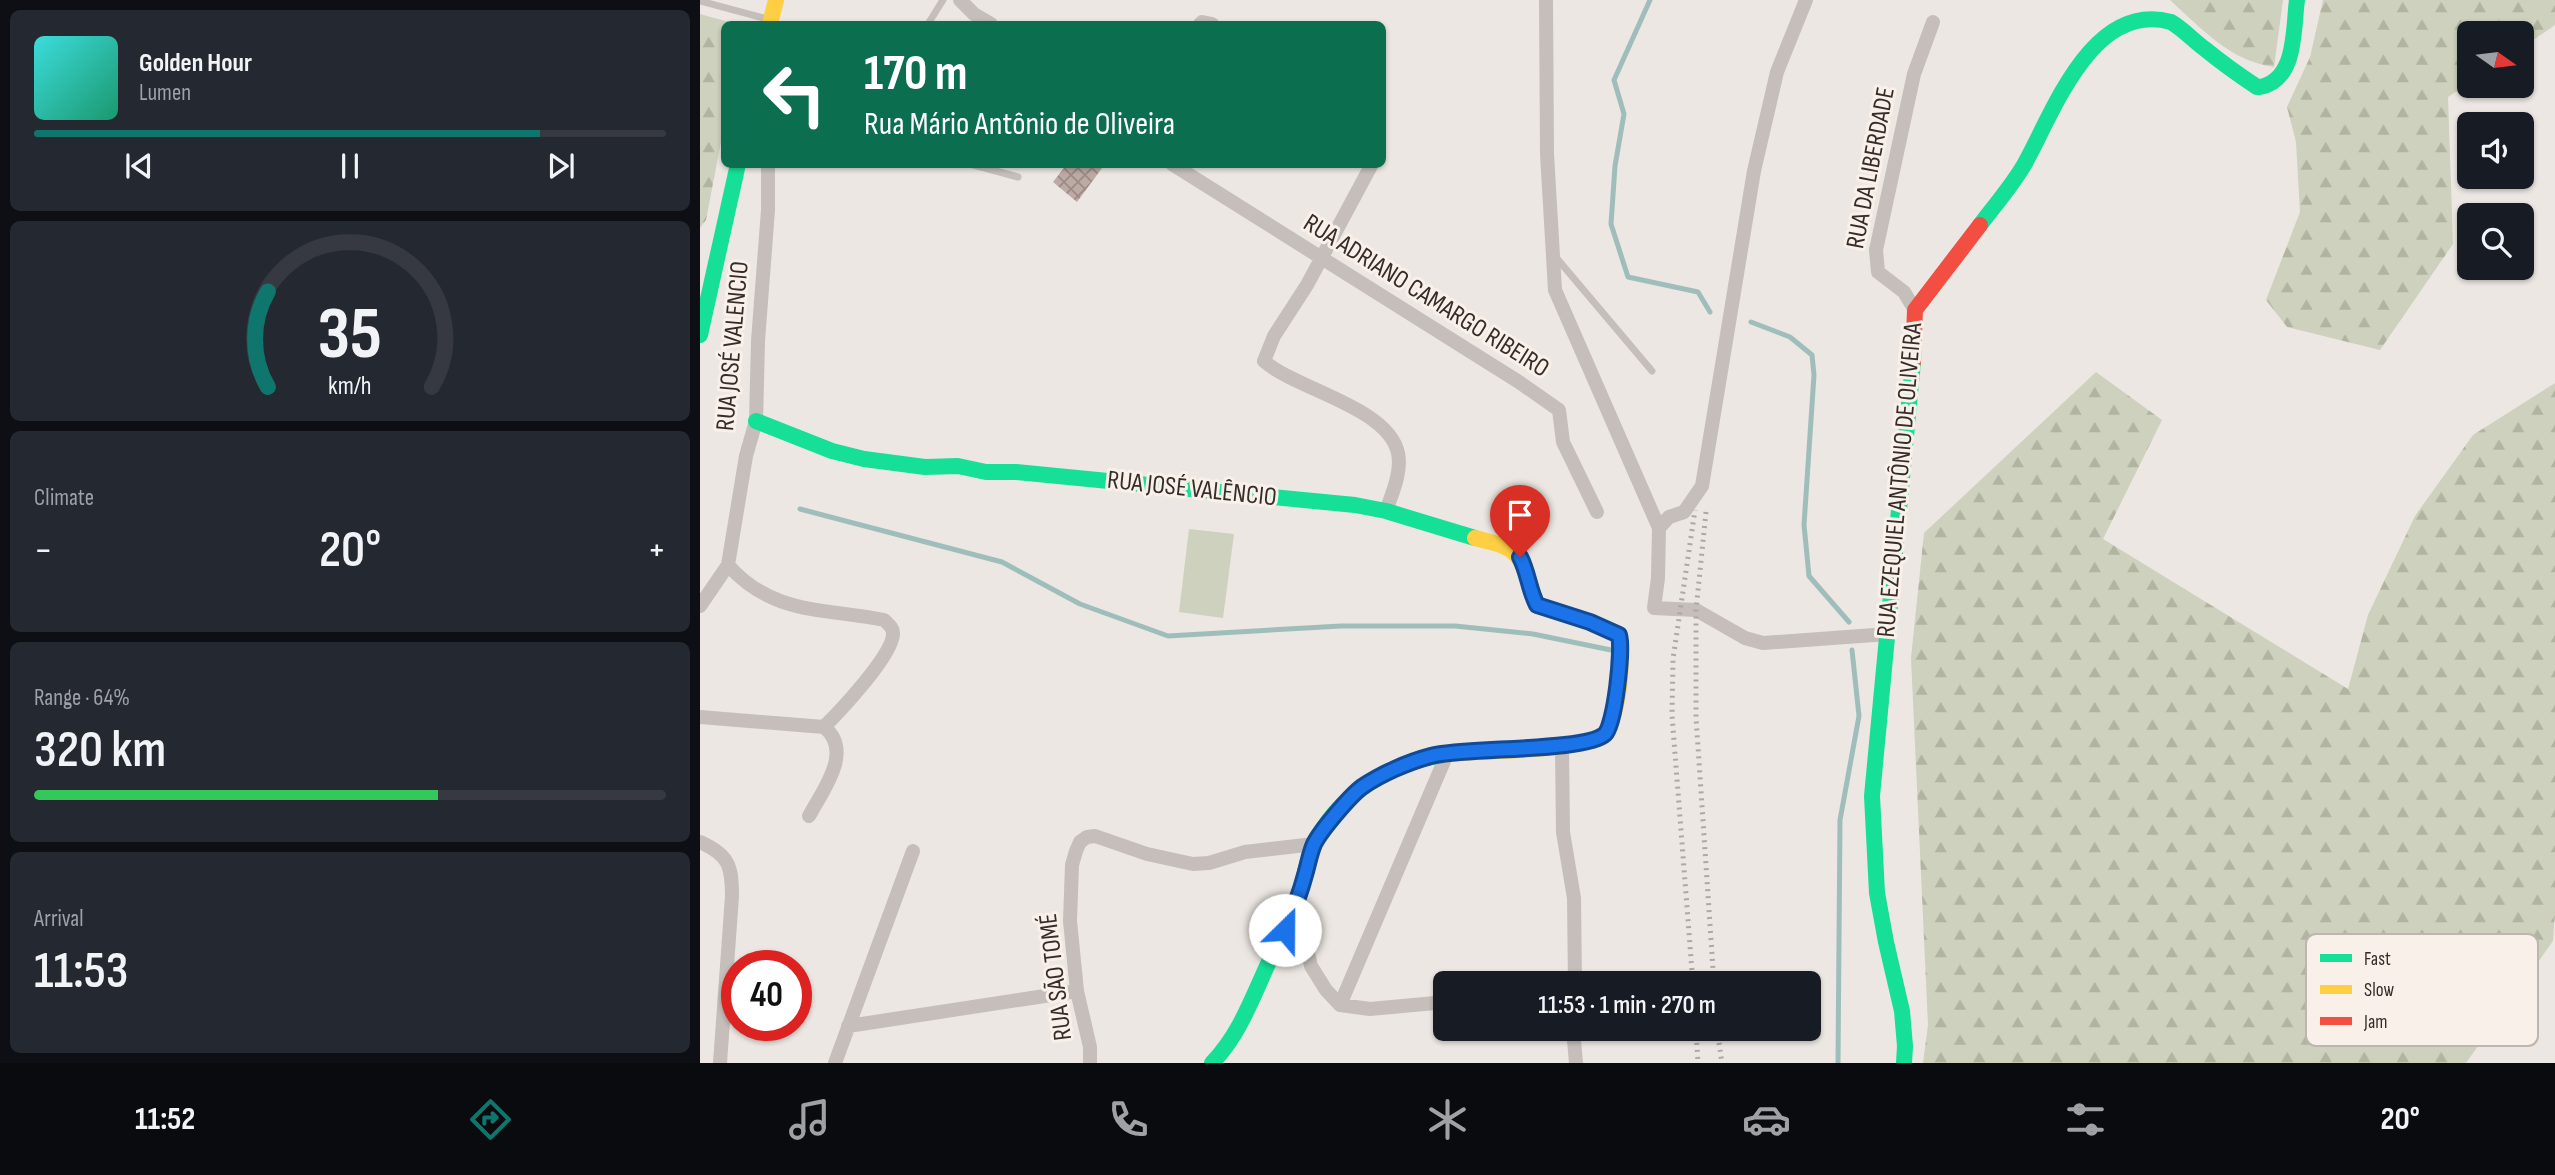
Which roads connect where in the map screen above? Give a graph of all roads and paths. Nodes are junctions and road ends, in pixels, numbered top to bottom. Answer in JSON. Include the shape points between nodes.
{"nodes":[{"id":1,"x":776,"y":0,"type":"edge"},
{"id":2,"x":943,"y":0,"type":"edge"},
{"id":3,"x":960,"y":0,"type":"edge"},
{"id":4,"x":1546,"y":0,"type":"edge"},
{"id":5,"x":1806,"y":0,"type":"edge"},
{"id":6,"x":2297,"y":0,"type":"edge"},
{"id":7,"x":700,"y":2,"type":"edge"},
{"id":8,"x":767,"y":21,"type":"edge"},
{"id":9,"x":771,"y":21,"type":"edge"},
{"id":10,"x":930,"y":21,"type":"edge"},
{"id":11,"x":986,"y":21,"type":"edge"},
{"id":12,"x":1933,"y":22,"type":"dead end"},
{"id":13,"x":737,"y":168,"type":"edge"},
{"id":14,"x":768,"y":168,"type":"edge"},
{"id":15,"x":985,"y":168,"type":"edge"},
{"id":16,"x":1178,"y":168,"type":"edge"},
{"id":17,"x":1370,"y":168,"type":"edge"},
{"id":18,"x":1018,"y":177,"type":"dead end"},
{"id":19,"x":1554,"y":254,"type":"junction"},
{"id":20,"x":1321,"y":258,"type":"junction"},
{"id":21,"x":1915,"y":310,"type":"junction"},
{"id":22,"x":700,"y":335,"type":"edge"},
{"id":23,"x":1652,"y":371,"type":"dead end"},
{"id":24,"x":756,"y":421,"type":"junction"},
{"id":25,"x":1386,"y":510,"type":"junction"},
{"id":26,"x":1597,"y":512,"type":"dead end"},
{"id":27,"x":1659,"y":528,"type":"junction"},
{"id":28,"x":728,"y":565,"type":"junction"},
{"id":29,"x":700,"y":606,"type":"edge"},
{"id":30,"x":1888,"y":634,"type":"junction"},
{"id":31,"x":700,"y":717,"type":"edge"},
{"id":32,"x":824,"y":727,"type":"junction"},
{"id":33,"x":1562,"y":747,"type":"junction"},
{"id":34,"x":1447,"y":754,"type":"junction"},
{"id":35,"x":808,"y":816,"type":"dead end"},
{"id":36,"x":700,"y":842,"type":"edge"},
{"id":37,"x":1314,"y":844,"type":"junction"},
{"id":38,"x":913,"y":851,"type":"dead end"},
{"id":39,"x":1297,"y":905,"type":"junction"},
{"id":40,"x":1575,"y":971,"type":"edge"},
{"id":41,"x":1077,"y":991,"type":"junction"},
{"id":42,"x":1433,"y":1003,"type":"edge"},
{"id":43,"x":1340,"y":1005,"type":"junction"},
{"id":44,"x":848,"y":1026,"type":"junction"},
{"id":45,"x":1574,"y":1041,"type":"edge"},
{"id":46,"x":720,"y":1063,"type":"edge"},
{"id":47,"x":835,"y":1063,"type":"edge"},
{"id":48,"x":1090,"y":1063,"type":"edge"},
{"id":49,"x":1212,"y":1063,"type":"edge"},
{"id":50,"x":1576,"y":1063,"type":"edge"},
{"id":51,"x":1904,"y":1063,"type":"edge"}],
"edges":[{"from":1,"to":9,"type":"street"},
{"from":2,"to":10,"type":"lane"},
{"from":3,"to":11,"type":"street"},
{"from":4,"to":19,"type":"street","via":[[1546,154]]},
{"from":5,"to":27,"type":"street","via":[[1777,72],[1754,171],[1702,486],[1684,512],[1669,517]]},
{"from":6,"to":21,"type":"street","name":"RUA EZEQUIEL ANTÔNIO DE OLIVEIRA","via":[[2281,79],[2258,87],[2172,22],[2146,15],[2125,17],[2105,27],[2088,43],[2071,71],[2007,193]]},
{"from":7,"to":8,"type":"lane"},
{"from":12,"to":21,"type":"street","name":"RUA DA LIBERDADE","via":[[1914,74],[1876,250],[1878,272],[1904,292]]},
{"from":13,"to":22,"type":"street"},
{"from":14,"to":24,"type":"street","name":"RUA JOSÉ VALENCIO"},
{"from":15,"to":18,"type":"lane"},
{"from":16,"to":20,"type":"street","name":"RUA ADRIANO CAMARGO RIBEIRO"},
{"from":17,"to":20,"type":"street"},
{"from":19,"to":23,"type":"lane"},
{"from":19,"to":27,"type":"street","via":[[1555,290]]},
{"from":20,"to":25,"type":"street","via":[[1264,361],[1276,371],[1343,400],[1386,433],[1398,453],[1396,481]]},
{"from":20,"to":26,"type":"street","name":"RUA ADRIANO CAMARGO RIBEIRO","via":[[1559,410],[1563,442]]},
{"from":21,"to":30,"type":"street","name":"RUA EZEQUIEL ANTÔNIO DE OLIVEIRA"},
{"from":24,"to":25,"type":"street","name":"RUA JOSÉ VALÊNCIO","via":[[864,459]]},
{"from":24,"to":28,"type":"street","name":"RUA JOSÉ VALENCIO"},
{"from":25,"to":33,"type":"street","name":"RUA JOSÉ VALÊNCIO","via":[[1508,548],[1526,568],[1537,605],[1619,635],[1611,723],[1606,734]]},
{"from":27,"to":30,"type":"street","via":[[1654,608],[1696,610],[1751,642]]},
{"from":28,"to":29,"type":"street","name":"RUA JOSÉ VALENCIO"},
{"from":28,"to":32,"type":"street","via":[[740,579],[796,608],[884,620],[891,626],[894,632],[888,651]]},
{"from":30,"to":51,"type":"street","name":"RUA EZEQUIEL ANTÔNIO DE OLIVEIRA","via":[[1872,796],[1872,855],[1903,1024]]},
{"from":31,"to":32,"type":"street"},
{"from":32,"to":35,"type":"street","via":[[836,739],[837,753]]},
{"from":33,"to":34,"type":"street"},
{"from":33,"to":40,"type":"street","via":[[1563,832],[1574,898]]},
{"from":34,"to":37,"type":"street","via":[[1430,756],[1362,787]]},
{"from":34,"to":43,"type":"street"},
{"from":36,"to":46,"type":"street","via":[[717,850],[731,868]]},
{"from":37,"to":39,"type":"street"},
{"from":37,"to":41,"type":"street","name":"RUA SÃO TOMÉ","via":[[1244,852],[1193,864],[1087,837],[1080,842],[1072,865],[1070,921]]},
{"from":38,"to":44,"type":"street"},
{"from":39,"to":43,"type":"street","via":[[1311,966]]},
{"from":39,"to":49,"type":"street","via":[[1236,1032]]},
{"from":41,"to":44,"type":"street"},
{"from":41,"to":48,"type":"street","name":"RUA SÃO TOMÉ"},
{"from":42,"to":43,"type":"street","via":[[1370,1009]]},
{"from":44,"to":47,"type":"street"},
{"from":45,"to":50,"type":"street"}]}
